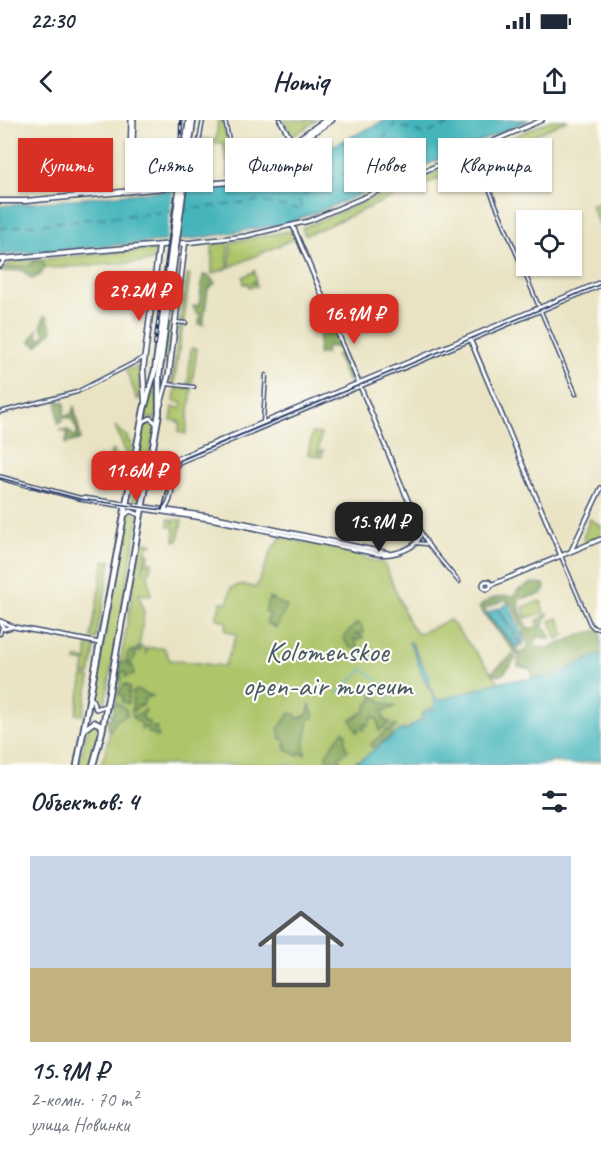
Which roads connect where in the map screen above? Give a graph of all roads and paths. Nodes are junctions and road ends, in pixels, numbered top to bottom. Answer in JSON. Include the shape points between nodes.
{"nodes":[{"id":1,"x":132,"y":120,"type":"edge"},
{"id":2,"x":191,"y":120,"type":"edge"},
{"id":3,"x":203,"y":120,"type":"edge"},
{"id":4,"x":225,"y":120,"type":"edge"},
{"id":5,"x":280,"y":120,"type":"edge"},
{"id":6,"x":326,"y":120,"type":"edge"},
{"id":7,"x":332,"y":120,"type":"edge"},
{"id":8,"x":542,"y":120,"type":"edge"},
{"id":9,"x":289,"y":136,"type":"joint"},
{"id":10,"x":131,"y":138,"type":"edge"},
{"id":11,"x":200,"y":138,"type":"edge"},
{"id":12,"x":228,"y":138,"type":"edge"},
{"id":13,"x":293,"y":138,"type":"edge"},
{"id":14,"x":300,"y":138,"type":"edge"},
{"id":15,"x":300,"y":138,"type":"edge"},
{"id":16,"x":501,"y":138,"type":"edge"},
{"id":17,"x":438,"y":166,"type":"edge"},
{"id":18,"x":125,"y":191,"type":"edge"},
{"id":19,"x":491,"y":192,"type":"edge"},
{"id":20,"x":0,"y":201,"type":"edge"},
{"id":21,"x":293,"y":226,"type":"junction"},
{"id":22,"x":185,"y":243,"type":"junction"},
{"id":23,"x":178,"y":244,"type":"junction"},
{"id":24,"x":159,"y":246,"type":"junction"},
{"id":25,"x":184,"y":251,"type":"junction"},
{"id":26,"x":2,"y":261,"type":"edge"},
{"id":27,"x":601,"y":284,"type":"edge"},
{"id":28,"x":539,"y":310,"type":"junction"},
{"id":29,"x":175,"y":322,"type":"junction"},
{"id":30,"x":186,"y":323,"type":"dead end"},
{"id":31,"x":470,"y":338,"type":"junction"},
{"id":32,"x":145,"y":357,"type":"junction"},
{"id":33,"x":169,"y":364,"type":"junction"},
{"id":34,"x":144,"y":365,"type":"junction"},
{"id":35,"x":158,"y":366,"type":"junction"},
{"id":36,"x":266,"y":375,"type":"dead end"},
{"id":37,"x":167,"y":384,"type":"junction"},
{"id":38,"x":359,"y":384,"type":"junction"},
{"id":39,"x":194,"y":387,"type":"dead end"},
{"id":40,"x":576,"y":394,"type":"dead end"},
{"id":41,"x":160,"y":407,"type":"junction"},
{"id":42,"x":144,"y":409,"type":"junction"},
{"id":43,"x":0,"y":412,"type":"edge"},
{"id":44,"x":142,"y":423,"type":"junction"},
{"id":45,"x":157,"y":424,"type":"junction"},
{"id":46,"x":263,"y":425,"type":"junction"},
{"id":47,"x":152,"y":454,"type":"junction"},
{"id":48,"x":173,"y":459,"type":"junction"},
{"id":49,"x":176,"y":465,"type":"junction"},
{"id":50,"x":2,"y":478,"type":"edge"},
{"id":51,"x":601,"y":488,"type":"edge"},
{"id":52,"x":128,"y":493,"type":"junction"},
{"id":53,"x":145,"y":495,"type":"junction"},
{"id":54,"x":169,"y":501,"type":"junction"},
{"id":55,"x":126,"y":505,"type":"junction"},
{"id":56,"x":142,"y":508,"type":"junction"},
{"id":57,"x":166,"y":511,"type":"junction"},
{"id":58,"x":176,"y":511,"type":"junction"},
{"id":59,"x":124,"y":517,"type":"junction"},
{"id":60,"x":140,"y":520,"type":"junction"},
{"id":61,"x":241,"y":523,"type":"junction"},
{"id":62,"x":420,"y":530,"type":"junction"},
{"id":63,"x":581,"y":533,"type":"junction"},
{"id":64,"x":601,"y":539,"type":"edge"},
{"id":65,"x":416,"y":543,"type":"junction"},
{"id":66,"x":587,"y":545,"type":"junction"},
{"id":67,"x":429,"y":546,"type":"junction"},
{"id":68,"x":572,"y":551,"type":"junction"},
{"id":69,"x":561,"y":556,"type":"junction"},
{"id":70,"x":459,"y":582,"type":"dead end"},
{"id":71,"x":490,"y":584,"type":"dead end"},
{"id":72,"x":0,"y":621,"type":"edge"},
{"id":73,"x":4,"y":628,"type":"edge"},
{"id":74,"x":601,"y":628,"type":"edge"},
{"id":75,"x":101,"y":643,"type":"junction"},
{"id":76,"x":92,"y":699,"type":"junction"},
{"id":77,"x":108,"y":700,"type":"junction"},
{"id":78,"x":86,"y":728,"type":"junction"},
{"id":79,"x":102,"y":732,"type":"junction"},
{"id":80,"x":77,"y":765,"type":"edge"},
{"id":81,"x":93,"y":765,"type":"edge"}],
"edges":[{"from":1,"to":10,"type":"street"},
{"from":2,"to":35,"type":"main road","bridge":true},
{"from":3,"to":11,"type":"street"},
{"from":4,"to":12,"type":"street"},
{"from":5,"to":9,"type":"street"},
{"from":6,"to":14,"type":"main road"},
{"from":7,"to":15,"type":"main road"},
{"from":8,"to":16,"type":"street"},
{"from":9,"to":13,"type":"street"},
{"from":17,"to":21,"type":"street"},
{"from":18,"to":20,"type":"main road"},
{"from":19,"to":28,"type":"street"},
{"from":21,"to":22,"type":"street"},
{"from":21,"to":38,"type":"street"},
{"from":22,"to":23,"type":"main road"},
{"from":22,"to":25,"type":"main road"},
{"from":23,"to":24,"type":"main road"},
{"from":23,"to":25,"type":"main road"},
{"from":24,"to":26,"type":"main road"},
{"from":24,"to":32,"type":"main road"},
{"from":25,"to":29,"type":"main road"},
{"from":27,"to":28,"type":"street"},
{"from":28,"to":31,"type":"street"},
{"from":28,"to":40,"type":"street"},
{"from":29,"to":30,"type":"street"},
{"from":29,"to":33,"type":"main road"},
{"from":31,"to":38,"type":"street"},
{"from":31,"to":69,"type":"street"},
{"from":32,"to":34,"type":"main road"},
{"from":32,"to":43,"type":"street","via":[[77,392]]},
{"from":33,"to":35,"type":"main road","via":[[165,369]]},
{"from":33,"to":37,"type":"main road"},
{"from":34,"to":35,"type":"main road","via":[[148,373]]},
{"from":34,"to":42,"type":"main road"},
{"from":35,"to":41,"type":"main road"},
{"from":35,"to":42,"type":"main road"},
{"from":36,"to":46,"type":"street"},
{"from":37,"to":39,"type":"street"},
{"from":37,"to":41,"type":"main road"},
{"from":38,"to":46,"type":"street"},
{"from":38,"to":62,"type":"street"},
{"from":41,"to":45,"type":"main road"},
{"from":42,"to":44,"type":"main road"},
{"from":44,"to":45,"type":"street","via":[[151,418]]},
{"from":44,"to":52,"type":"main road"},
{"from":45,"to":47,"type":"main road"},
{"from":46,"to":48,"type":"street"},
{"from":46,"to":49,"type":"street"},
{"from":47,"to":48,"type":"street"},
{"from":47,"to":53,"type":"main road"},
{"from":48,"to":49,"type":"street"},
{"from":49,"to":54,"type":"street"},
{"from":50,"to":55,"type":"street"},
{"from":51,"to":63,"type":"street"},
{"from":52,"to":53,"type":"street","via":[[130,501],[138,503]]},
{"from":52,"to":55,"type":"main road"},
{"from":53,"to":56,"type":"main road"},
{"from":54,"to":57,"type":"street"},
{"from":54,"to":58,"type":"street"},
{"from":55,"to":56,"type":"street"},
{"from":55,"to":59,"type":"main road"},
{"from":56,"to":57,"type":"street"},
{"from":56,"to":57,"type":"street"},
{"from":56,"to":60,"type":"main road"},
{"from":57,"to":58,"type":"street"},
{"from":57,"to":61,"type":"street"},
{"from":58,"to":61,"type":"street"},
{"from":59,"to":60,"type":"street","via":[[128,511],[137,513]]},
{"from":59,"to":75,"type":"main road"},
{"from":60,"to":77,"type":"main road"},
{"from":61,"to":65,"type":"street","via":[[367,550],[397,552]]},
{"from":62,"to":65,"type":"street"},
{"from":62,"to":67,"type":"street"},
{"from":63,"to":66,"type":"street","via":[[580,541]]},
{"from":63,"to":68,"type":"street"},
{"from":64,"to":66,"type":"street"},
{"from":65,"to":67,"type":"street"},
{"from":66,"to":68,"type":"street"},
{"from":67,"to":70,"type":"street"},
{"from":68,"to":69,"type":"street"},
{"from":69,"to":71,"type":"street"},
{"from":69,"to":74,"type":"street","via":[[590,624]]},
{"from":72,"to":73,"type":"street"},
{"from":73,"to":75,"type":"street"},
{"from":75,"to":76,"type":"main road"},
{"from":76,"to":77,"type":"street","via":[[93,707],[99,710]]},
{"from":76,"to":78,"type":"main road"},
{"from":77,"to":79,"type":"main road"},
{"from":78,"to":79,"type":"main road","via":[[95,722]]},
{"from":78,"to":80,"type":"main road"},
{"from":79,"to":81,"type":"main road"}]}
